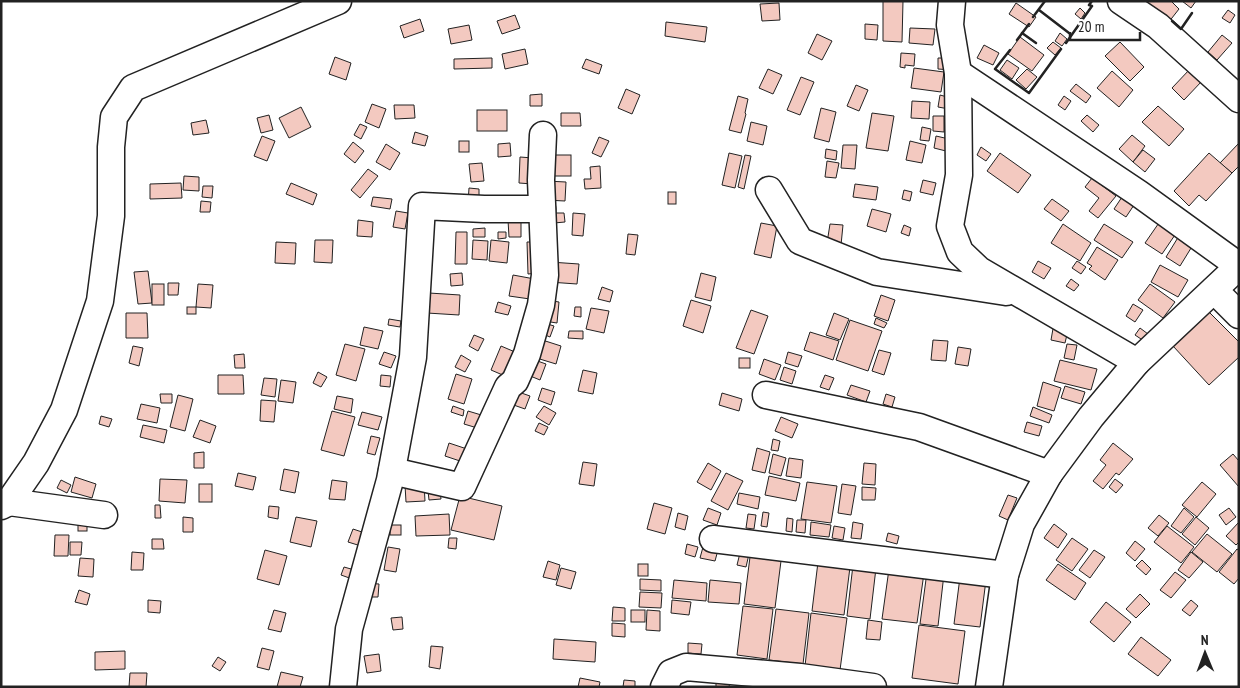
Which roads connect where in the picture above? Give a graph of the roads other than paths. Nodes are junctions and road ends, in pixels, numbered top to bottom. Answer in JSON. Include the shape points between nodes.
{"nodes":[{"id":1,"x":338,"y":1,"type":"edge"},
{"id":2,"x":952,"y":1,"type":"edge"},
{"id":3,"x":1120,"y":1,"type":"edge"},
{"id":4,"x":958,"y":73,"type":"junction"},
{"id":5,"x":1239,"y":99,"type":"edge"},
{"id":6,"x":543,"y":135,"type":"dead end"},
{"id":7,"x":769,"y":190,"type":"dead end"},
{"id":8,"x":542,"y":209,"type":"junction"},
{"id":9,"x":1239,"y":266,"type":"edge"},
{"id":10,"x":1214,"y":290,"type":"junction"},
{"id":11,"x":1019,"y":294,"type":"junction"},
{"id":12,"x":1239,"y":315,"type":"edge"},
{"id":13,"x":1138,"y":362,"type":"junction"},
{"id":14,"x":766,"y":395,"type":"dead end"},
{"id":15,"x":392,"y":471,"type":"junction"},
{"id":16,"x":1049,"y":474,"type":"junction"},
{"id":17,"x":5,"y":504,"type":"edge"},
{"id":18,"x":104,"y":515,"type":"dead end"},
{"id":19,"x":713,"y":539,"type":"dead end"},
{"id":20,"x":1005,"y":575,"type":"junction"},
{"id":21,"x":343,"y":687,"type":"edge"},
{"id":22,"x":664,"y":687,"type":"edge"},
{"id":23,"x":873,"y":687,"type":"edge"},
{"id":24,"x":989,"y":687,"type":"edge"}],
"edges":[{"from":1,"to":17,"type":"street","via":[[134,88],[114,117],[112,216],[100,301],[64,410],[36,463]]},
{"from":2,"to":4,"type":"street","via":[[950,25]]},
{"from":3,"to":5,"type":"street","via":[[1158,26]]},
{"from":4,"to":9,"type":"street","via":[[1138,193]]},
{"from":4,"to":11,"type":"street","via":[[959,175],[950,226],[960,252],[979,270]]},
{"from":6,"to":8,"type":"street"},
{"from":7,"to":11,"type":"street","via":[[800,241],[877,272]]},
{"from":8,"to":15,"type":"street","via":[[545,276],[541,305],[515,381],[508,387],[462,487]]},
{"from":8,"to":15,"type":"street","via":[[422,206],[413,357]]},
{"from":9,"to":10,"type":"street"},
{"from":10,"to":12,"type":"street"},
{"from":10,"to":13,"type":"street"},
{"from":11,"to":13,"type":"street"},
{"from":13,"to":16,"type":"street","via":[[1091,417]]},
{"from":14,"to":16,"type":"street","via":[[919,427]]},
{"from":15,"to":21,"type":"street","via":[[349,629]]},
{"from":16,"to":20,"type":"street","via":[[1021,524]]},
{"from":17,"to":18,"type":"street"},
{"from":19,"to":20,"type":"street"},
{"from":20,"to":24,"type":"street"},
{"from":22,"to":23,"type":"street","via":[[671,673],[686,667]]}]}
